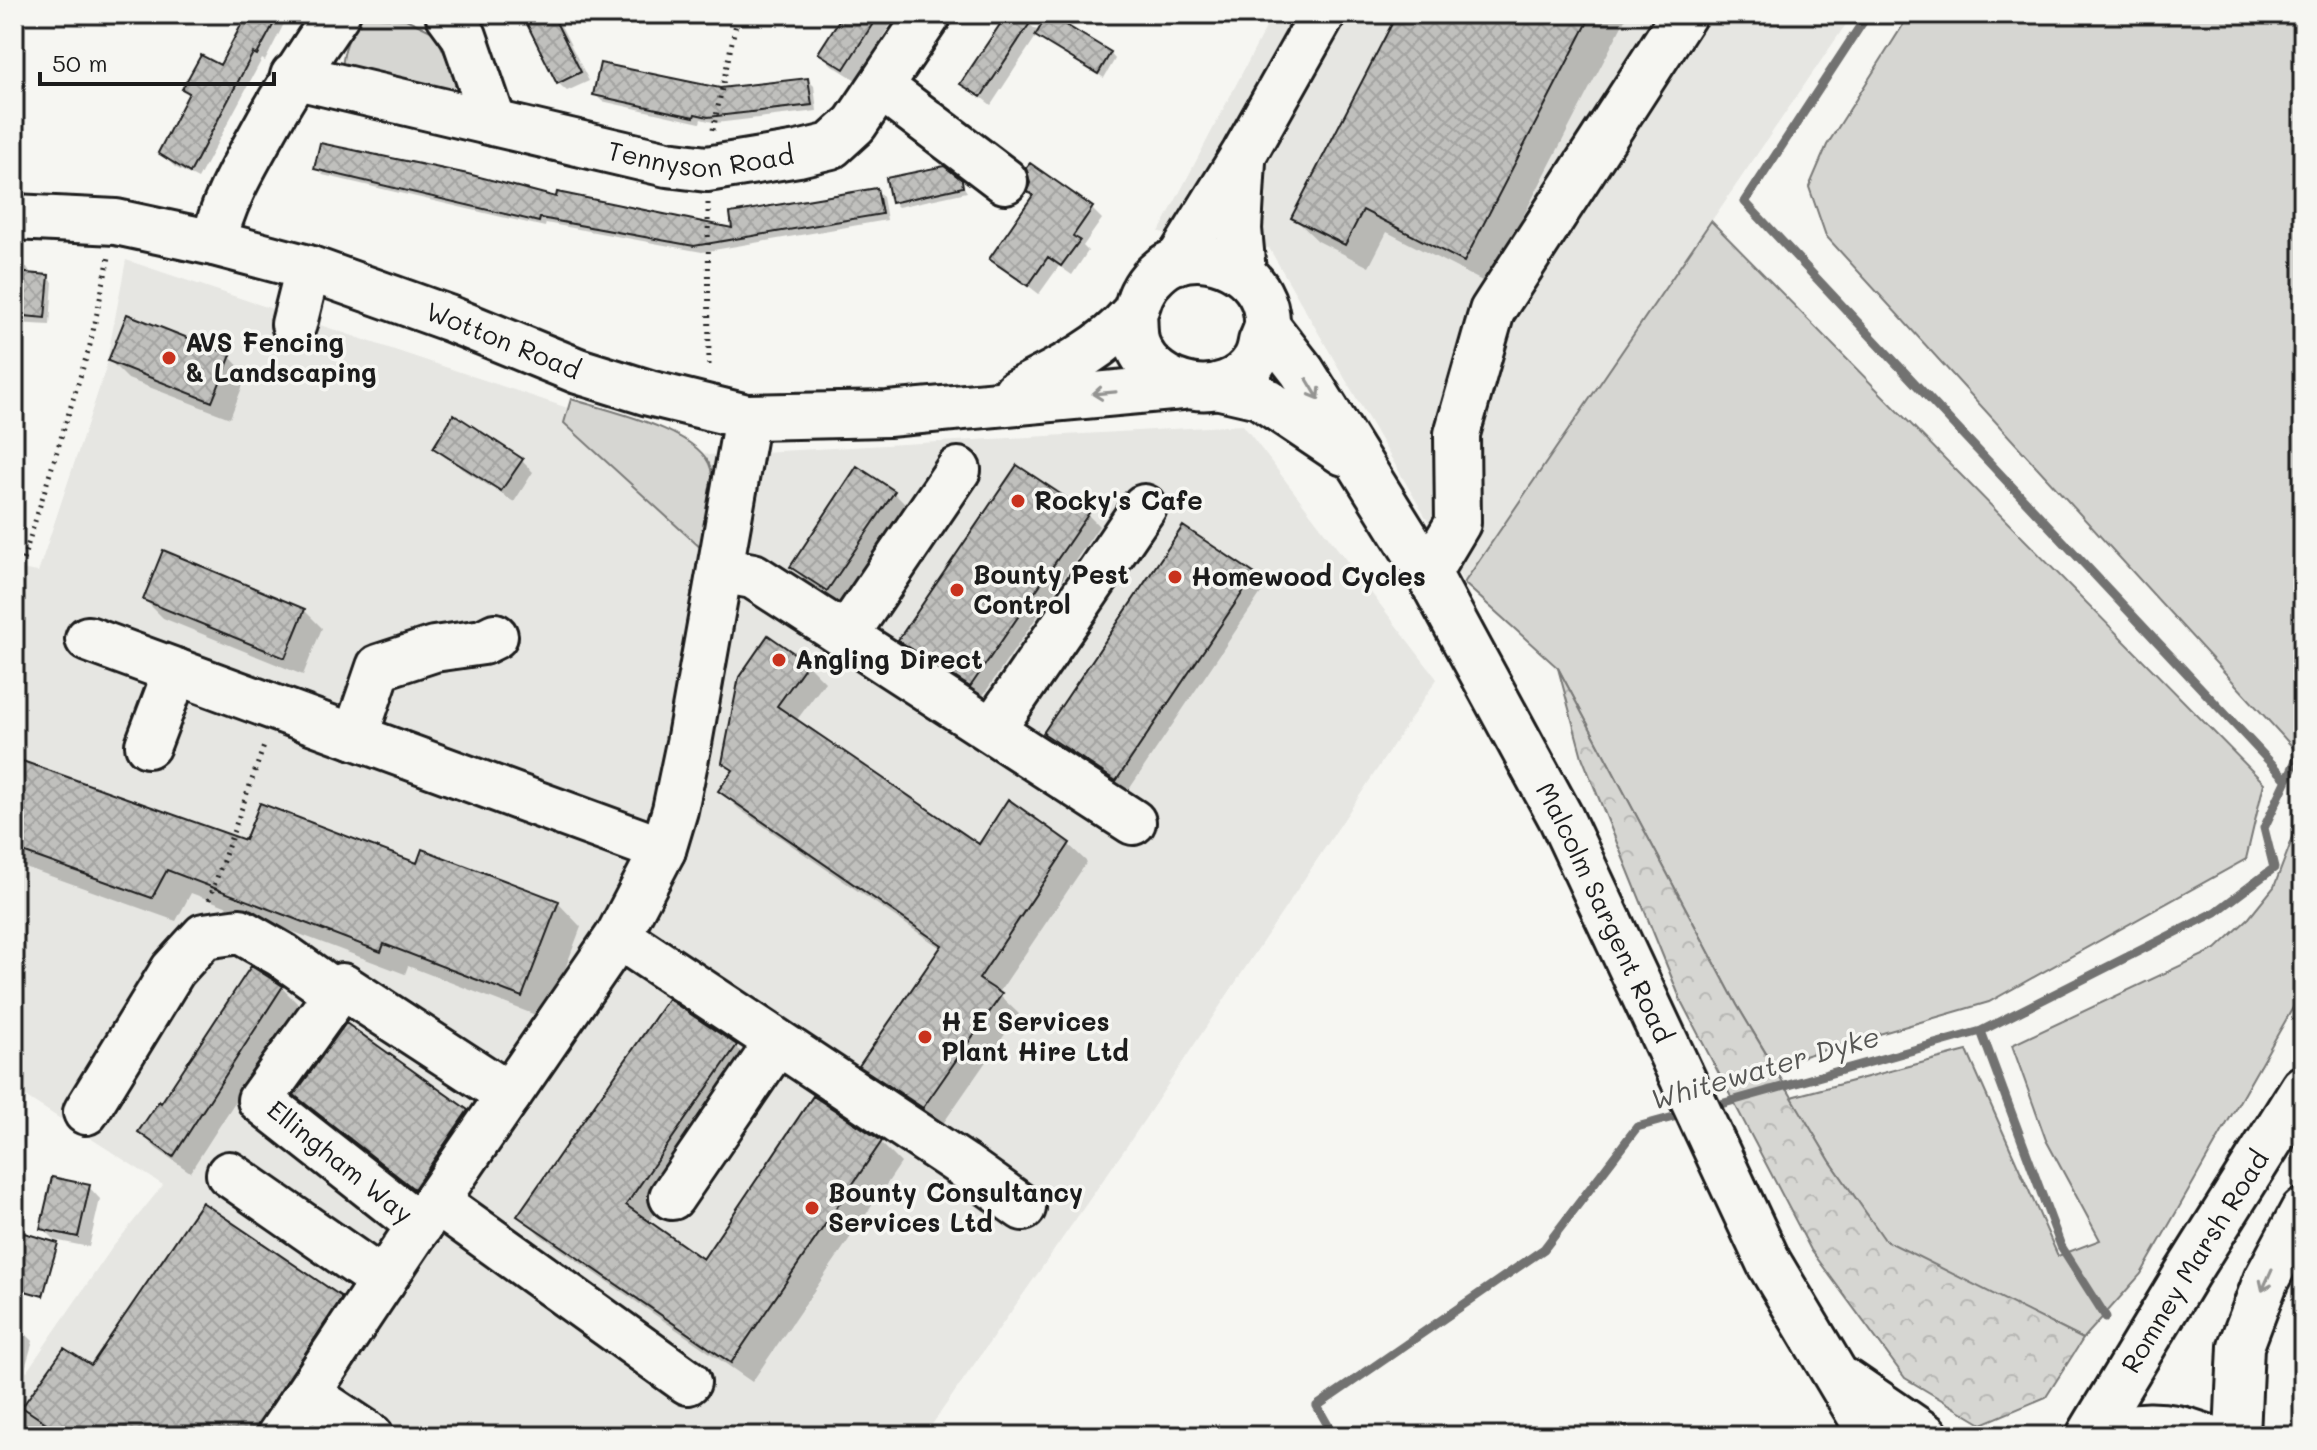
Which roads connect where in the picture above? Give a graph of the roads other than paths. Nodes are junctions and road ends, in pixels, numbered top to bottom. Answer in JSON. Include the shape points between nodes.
{"nodes":[{"id":1,"x":337,"y":14,"type":"edge"},
{"id":2,"x":448,"y":14,"type":"edge"},
{"id":3,"x":929,"y":14,"type":"edge"},
{"id":4,"x":1323,"y":14,"type":"edge"},
{"id":5,"x":1684,"y":14,"type":"edge"},
{"id":6,"x":293,"y":76,"type":"junction"},
{"id":7,"x":881,"y":87,"type":"junction"},
{"id":8,"x":494,"y":123,"type":"junction"},
{"id":9,"x":1244,"y":154,"type":"junction"},
{"id":10,"x":1005,"y":181,"type":"dead end"},
{"id":11,"x":14,"y":217,"type":"edge"},
{"id":12,"x":214,"y":243,"type":"junction"},
{"id":13,"x":1178,"y":261,"type":"junction"},
{"id":14,"x":308,"y":268,"type":"junction"},
{"id":15,"x":1243,"y":272,"type":"junction"},
{"id":16,"x":1134,"y":313,"type":"junction"},
{"id":17,"x":294,"y":324,"type":"dead end"},
{"id":18,"x":1267,"y":326,"type":"junction"},
{"id":19,"x":1201,"y":387,"type":"junction"},
{"id":20,"x":998,"y":402,"type":"junction"},
{"id":21,"x":728,"y":412,"type":"junction"},
{"id":22,"x":1356,"y":461,"type":"junction"},
{"id":23,"x":958,"y":470,"type":"dead end"},
{"id":24,"x":1144,"y":507,"type":"dead end"},
{"id":25,"x":720,"y":570,"type":"junction"},
{"id":26,"x":1428,"y":573,"type":"junction"},
{"id":27,"x":846,"y":635,"type":"junction"},
{"id":28,"x":495,"y":636,"type":"dead end"},
{"id":29,"x":88,"y":639,"type":"dead end"},
{"id":30,"x":176,"y":671,"type":"junction"},
{"id":31,"x":993,"y":729,"type":"junction"},
{"id":32,"x":355,"y":737,"type":"junction"},
{"id":33,"x":148,"y":745,"type":"dead end"},
{"id":34,"x":1133,"y":822,"type":"dead end"},
{"id":35,"x":663,"y":850,"type":"junction"},
{"id":36,"x":618,"y":936,"type":"junction"},
{"id":37,"x":337,"y":994,"type":"junction"},
{"id":38,"x":777,"y":1043,"type":"junction"},
{"id":39,"x":2303,"y":1088,"type":"edge"},
{"id":40,"x":509,"y":1095,"type":"junction"},
{"id":41,"x":86,"y":1112,"type":"dead end"},
{"id":42,"x":229,"y":1174,"type":"dead end"},
{"id":43,"x":672,"y":1197,"type":"dead end"},
{"id":44,"x":1023,"y":1208,"type":"dead end"},
{"id":45,"x":2303,"y":1211,"type":"edge"},
{"id":46,"x":428,"y":1214,"type":"junction"},
{"id":47,"x":383,"y":1281,"type":"junction"},
{"id":48,"x":1835,"y":1374,"type":"junction"},
{"id":49,"x":688,"y":1382,"type":"dead end"},
{"id":50,"x":308,"y":1394,"type":"junction"},
{"id":51,"x":279,"y":1436,"type":"edge"},
{"id":52,"x":371,"y":1436,"type":"edge"},
{"id":53,"x":1872,"y":1436,"type":"edge"},
{"id":54,"x":1926,"y":1436,"type":"edge"},
{"id":55,"x":2092,"y":1436,"type":"edge"},
{"id":56,"x":2204,"y":1436,"type":"edge"},
{"id":57,"x":2237,"y":1436,"type":"edge"}],
"edges":[{"from":1,"to":6,"type":"street"},
{"from":2,"to":8,"type":"street","via":[[464,36]]},
{"from":3,"to":7,"type":"street","name":"Tennyson Road"},
{"from":4,"to":9,"type":"street","name":"Wotton Road"},
{"from":5,"to":26,"type":"street","via":[[1492,311],[1457,434],[1458,523]]},
{"from":6,"to":8,"type":"street","name":"Tennyson Road"},
{"from":6,"to":12,"type":"street","via":[[236,180]]},
{"from":7,"to":8,"type":"street","name":"Tennyson Road","via":[[855,124],[831,146],[707,169]]},
{"from":7,"to":10,"type":"street"},
{"from":9,"to":13,"type":"street","name":"Wotton Road"},
{"from":9,"to":15,"type":"street","name":"Wotton Road","via":[[1239,229]]},
{"from":11,"to":12,"type":"street","name":"Wotton Road","via":[[116,222]]},
{"from":12,"to":14,"type":"street","name":"Wotton Road"},
{"from":13,"to":15,"type":"street","via":[[1214,258]]},
{"from":13,"to":16,"type":"street","name":"Wotton Road","via":[[1158,272],[1142,291]]},
{"from":14,"to":17,"type":"street"},
{"from":14,"to":21,"type":"street","name":"Wotton Road","via":[[578,371]]},
{"from":15,"to":18,"type":"street","name":"Wotton Road","via":[[1263,301]]},
{"from":16,"to":19,"type":"street","via":[[1137,343],[1152,369]]},
{"from":16,"to":20,"type":"street","name":"Wotton Road","via":[[1085,356]]},
{"from":18,"to":19,"type":"street","via":[[1256,360],[1239,377]]},
{"from":18,"to":22,"type":"street","name":"Malcolm Sargent Road","one_way":true,"via":[[1302,371]]},
{"from":19,"to":20,"type":"street","name":"Wotton Road","one_way":true},
{"from":19,"to":22,"type":"street","name":"Malcolm Sargent Road","via":[[1259,396]]},
{"from":20,"to":21,"type":"street","name":"Wotton Road","via":[[888,414]]},
{"from":21,"to":25,"type":"street","name":"Ellingham Way"},
{"from":22,"to":26,"type":"street","name":"Malcolm Sargent Road"},
{"from":23,"to":27,"type":"street"},
{"from":24,"to":31,"type":"street"},
{"from":25,"to":27,"type":"street","via":[[753,576]]},
{"from":25,"to":35,"type":"street","name":"Ellingham Way","via":[[678,797]]},
{"from":26,"to":48,"type":"street","name":"Malcolm Sargent Road","via":[[1561,818],[1769,1263]]},
{"from":27,"to":31,"type":"street"},
{"from":28,"to":32,"type":"street","via":[[379,667]]},
{"from":29,"to":30,"type":"street"},
{"from":30,"to":32,"type":"street"},
{"from":30,"to":33,"type":"street"},
{"from":31,"to":34,"type":"street"},
{"from":32,"to":35,"type":"street"},
{"from":35,"to":36,"type":"street","name":"Ellingham Way"},
{"from":36,"to":38,"type":"street"},
{"from":36,"to":40,"type":"street","name":"Ellingham Way"},
{"from":37,"to":40,"type":"street","via":[[342,986]]},
{"from":37,"to":41,"type":"street","via":[[240,931],[204,936],[173,970]]},
{"from":37,"to":46,"type":"street","name":"Ellingham Way","via":[[260,1100]]},
{"from":38,"to":43,"type":"street"},
{"from":38,"to":44,"type":"street"},
{"from":39,"to":55,"type":"street","name":"Romney Marsh Road"},
{"from":40,"to":46,"type":"street","name":"Ellingham Way"},
{"from":42,"to":47,"type":"street"},
{"from":45,"to":57,"type":"street","one_way":true,"via":[[2266,1280],[2241,1346]]},
{"from":46,"to":47,"type":"street","name":"Ellingham Way"},
{"from":46,"to":49,"type":"street"},
{"from":47,"to":50,"type":"street","name":"Ellingham Way"},
{"from":48,"to":53,"type":"street","name":"Malcolm Sargent Road"},
{"from":48,"to":54,"type":"street","name":"Malcolm Sargent Road"},
{"from":50,"to":51,"type":"street","name":"Ellingham Way"},
{"from":50,"to":52,"type":"street"},
{"from":55,"to":56,"type":"street","via":[[2124,1426],[2164,1425]]}]}
